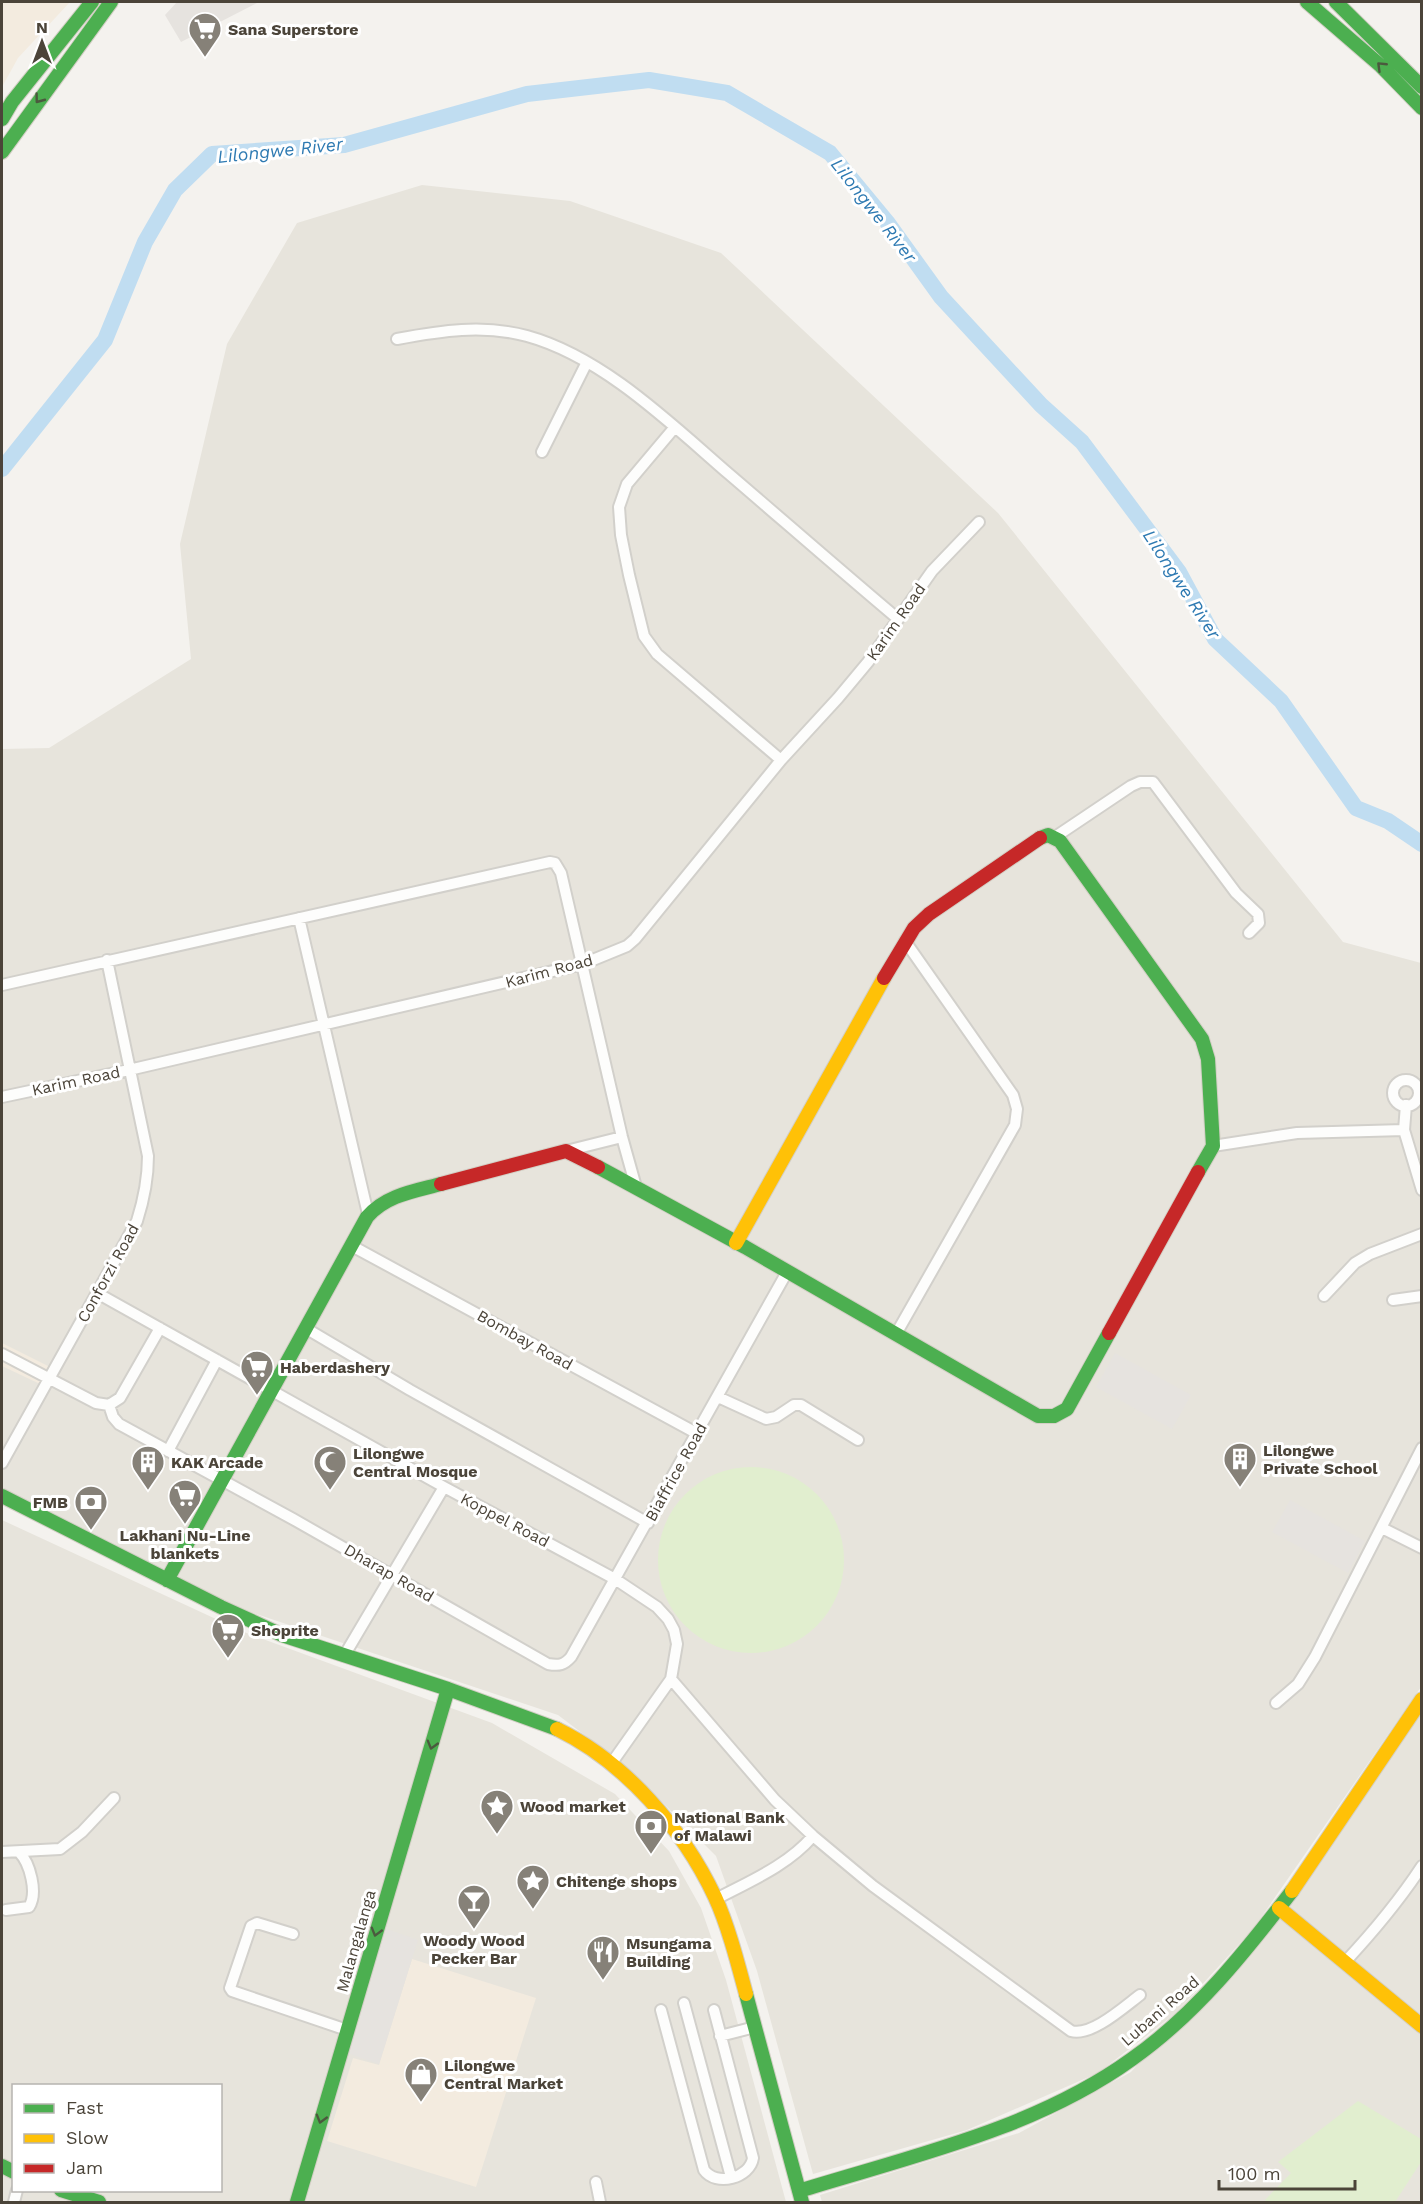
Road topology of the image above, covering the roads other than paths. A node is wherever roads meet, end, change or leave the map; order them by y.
1 (92, 2) edge
2 (111, 2) edge
3 (1306, 2) edge
4 (1336, 2) edge
5 (1422, 87) edge
6 (1422, 108) edge
7 (2, 119) edge
8 (2, 152) edge
9 (397, 339) dead end
10 (587, 363) junction
11 (675, 427) junction
12 (542, 452) dead end
13 (979, 522) dead end
14 (898, 619) junction
15 (782, 760) junction
16 (1055, 837) junction
17 (299, 918) junction
18 (1249, 933) dead end
19 (905, 941) junction
20 (107, 960) junction
21 (583, 964) junction
22 (2, 985) edge
23 (324, 1025) junction
24 (129, 1070) junction
25 (2, 1097) edge
26 (1406, 1105) dead end
27 (1404, 1130) junction
28 (622, 1137) junction
29 (1212, 1146) junction
30 (566, 1151) junction
31 (636, 1187) junction
32 (1422, 1190) edge
33 (368, 1214) junction
34 (1422, 1234) edge
35 (736, 1242) junction
36 (352, 1246) junction
37 (787, 1272) junction
38 (97, 1293) junction
39 (1324, 1296) dead end
40 (1422, 1296) edge
41 (1393, 1300) dead end
42 (160, 1328) junction
43 (306, 1329) junction
44 (896, 1334) junction
45 (2, 1354) edge
46 (218, 1360) junction
47 (50, 1378) junction
48 (272, 1391) junction
49 (718, 1397) junction
50 (109, 1405) junction
51 (698, 1434) junction
52 (858, 1440) dead end
53 (1422, 1448) edge
54 (168, 1451) junction
55 (2, 1463) edge
56 (220, 1481) junction
57 (444, 1487) junction
58 (2, 1496) edge
59 (648, 1523) junction
60 (1382, 1528) junction
61 (1422, 1548) edge
62 (393, 1576) junction
63 (615, 1579) junction
64 (167, 1580) junction
65 (344, 1656) junction
66 (558, 1665) joint
67 (671, 1679) junction
68 (448, 1689) junction
69 (1422, 1699) edge
70 (1276, 1704) dead end
71 (611, 1764) junction
72 (114, 1798) dead end
73 (813, 1836) junction
74 (2, 1852) edge
75 (19, 1852) junction
76 (1421, 1866) edge
77 (716, 1899) junction
78 (1278, 1908) junction
79 (6, 1910) dead end
80 (293, 1934) dead end
81 (1345, 1962) junction
82 (1140, 1995) dead end
83 (684, 2003) dead end
84 (661, 2010) dead end
85 (714, 2010) dead end
86 (1422, 2026) edge
87 (755, 2027) junction
88 (347, 2030) junction
89 (720, 2036) junction
90 (730, 2177) junction
91 (596, 2182) dead end
92 (68, 2195) edge
93 (801, 2197) edge
94 (99, 2202) edge
95 (297, 2202) edge
96 (600, 2202) edge

1 - 7 main road
2 -> 8 main road
6 -> 3 main road
4 - 5 main road
9 - 10 street
10 - 11 street
10 - 12 street
11 - 14 street
11 - 15 street
13 - 14 street, Karim Road
14 - 15 street, Karim Road
15 - 21 street, Karim Road
16 - 18 street
16 - 19 main road
16 - 29 main road
17 - 20 street
17 - 21 street
17 - 23 street
19 - 35 main road
19 - 44 street
20 - 22 street
20 - 24 street, Conforzi Road
21 - 23 street, Karim Road
21 - 28 street
23 - 24 street, Karim Road
23 - 33 street
24 - 25 street, Karim Road
24 - 38 street, Conforzi Road
26 - 27 street
27 - 29 street
27 - 32 street
28 - 30 street
28 - 31 street
29 - 44 main road
30 - 31 main road
30 - 33 main road
31 - 35 main road
33 - 36 main road
34 - 39 street
35 - 37 main road
36 - 43 main road
36 - 51 street, Bombay Road
37 - 44 main road
37 - 49 street, Biaffrice Road
38 - 42 street, Koppel Road
38 - 47 street, Conforzi Road
40 - 41 street
42 - 46 street, Koppel Road
42 - 50 street
43 - 48 main road
43 - 59 street
45 - 47 street
46 - 48 street, Koppel Road
46 - 54 street
47 - 50 street
47 - 55 street, Conforzi Road
48 - 56 main road
48 - 57 street, Koppel Road
49 - 51 street, Biaffrice Road
49 - 52 street
50 - 54 street, Dharap Road
51 - 59 street, Biaffrice Road
53 - 60 street
54 - 56 street, Dharap Road
56 - 62 street, Dharap Road
56 - 64 main road
57 - 62 street
57 - 63 street, Koppel Road
58 - 64 main road
59 - 63 street, Biaffrice Road
60 - 61 street
60 - 70 street
62 - 65 street
62 - 66 street, Dharap Road
63 - 66 street, Biaffrice Road
63 - 67 street, Koppel Road
64 - 65 main road
65 - 68 main road
67 - 71 street, Koppel Road
67 - 73 street
68 - 71 main road
68 -> 88 main road, Malangalanga
69 - 78 main road, Lubani Road
71 - 77 main road
72 - 75 street
73 - 77 street
73 - 82 street
74 - 75 street
75 - 79 street
76 - 81 street
77 - 87 main road
78 - 81 main road
78 - 93 main road, Lubani Road
80 - 88 street
81 - 86 main road
83 - 90 street
84 - 90 street
85 - 89 street
87 - 89 street
87 - 93 main road
88 -> 95 main road, Malangalanga
89 - 90 street
91 - 96 street
92 - 94 main road

